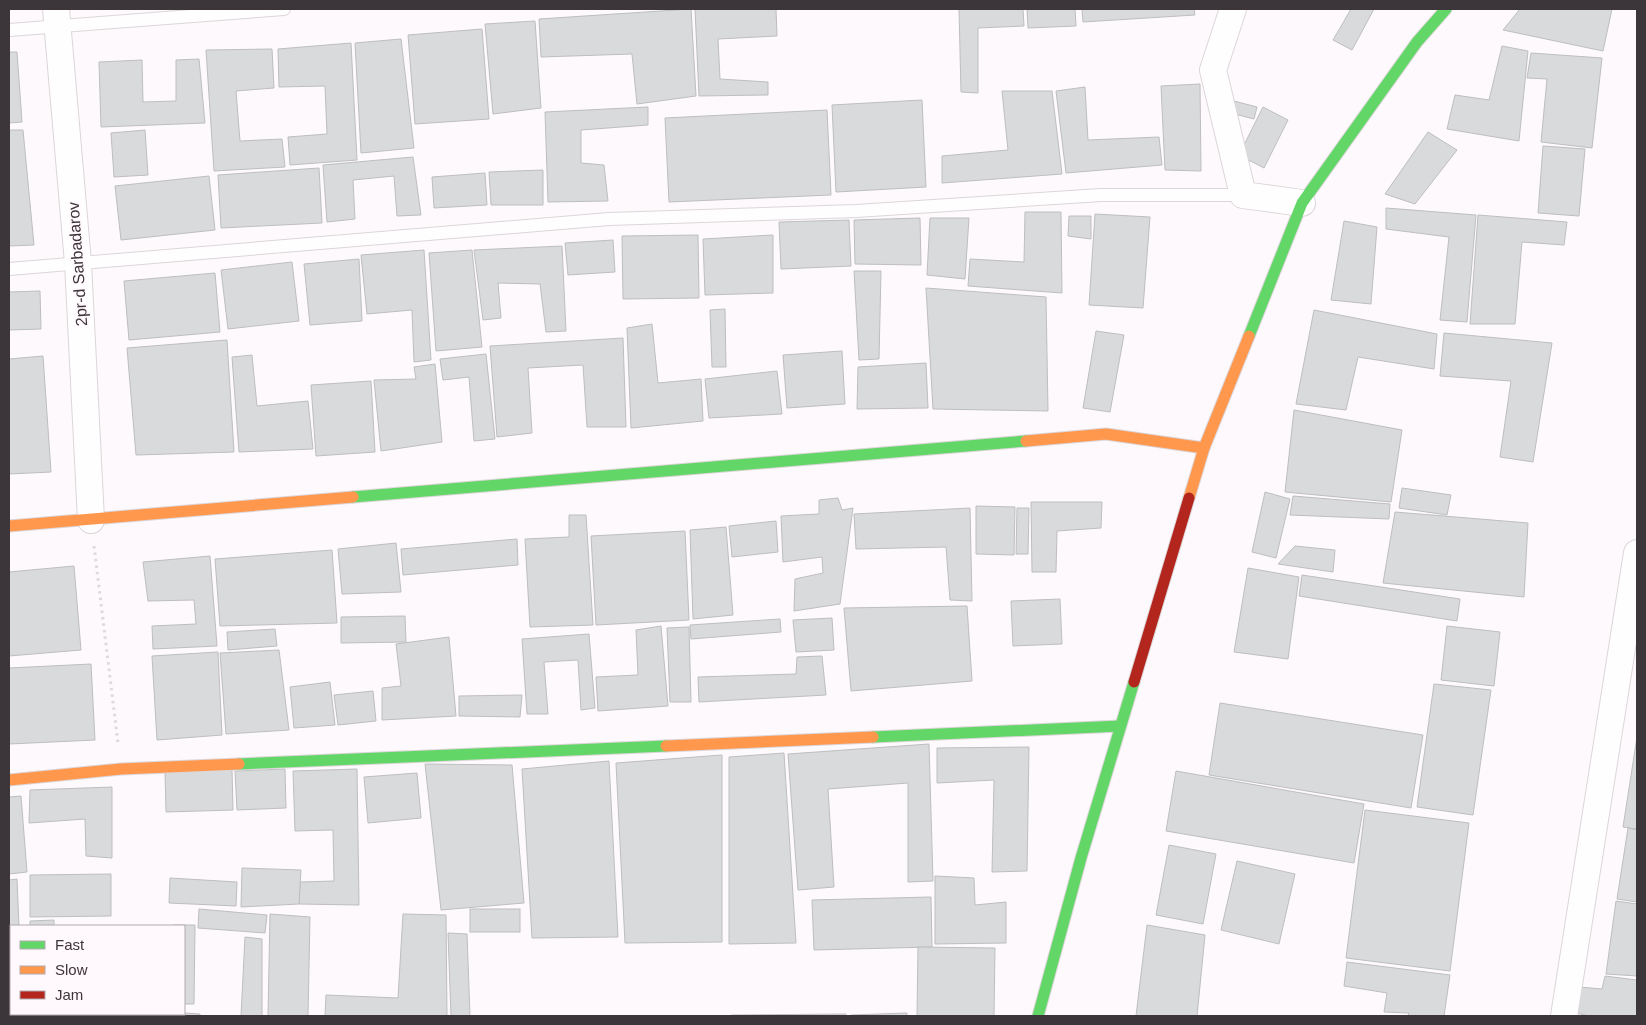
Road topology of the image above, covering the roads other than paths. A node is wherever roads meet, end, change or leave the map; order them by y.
1 (284, 9) edge
2 (1233, 9) edge
3 (1446, 9) edge
4 (56, 18) edge
5 (9, 30) edge
6 (1243, 195) junction
7 (1302, 203) junction
8 (78, 263) junction
9 (9, 269) edge
10 (1204, 448) junction
11 (90, 520) junction
12 (9, 526) edge
13 (1637, 559) edge
14 (1120, 726) junction
15 (9, 780) edge
16 (1038, 1016) edge
17 (1564, 1016) edge

1 - 4 lane
2 - 6 street
3 - 7 street
4 - 5 lane
4 - 8 street, 2pr-d Sarbadarov
6 - 7 street
6 - 8 lane
7 - 10 street
8 - 9 lane
8 - 11 street, 2pr-d Sarbadarov
10 - 11 street
10 - 14 street
11 - 12 street
13 - 17 street
14 - 15 street
14 - 16 street

